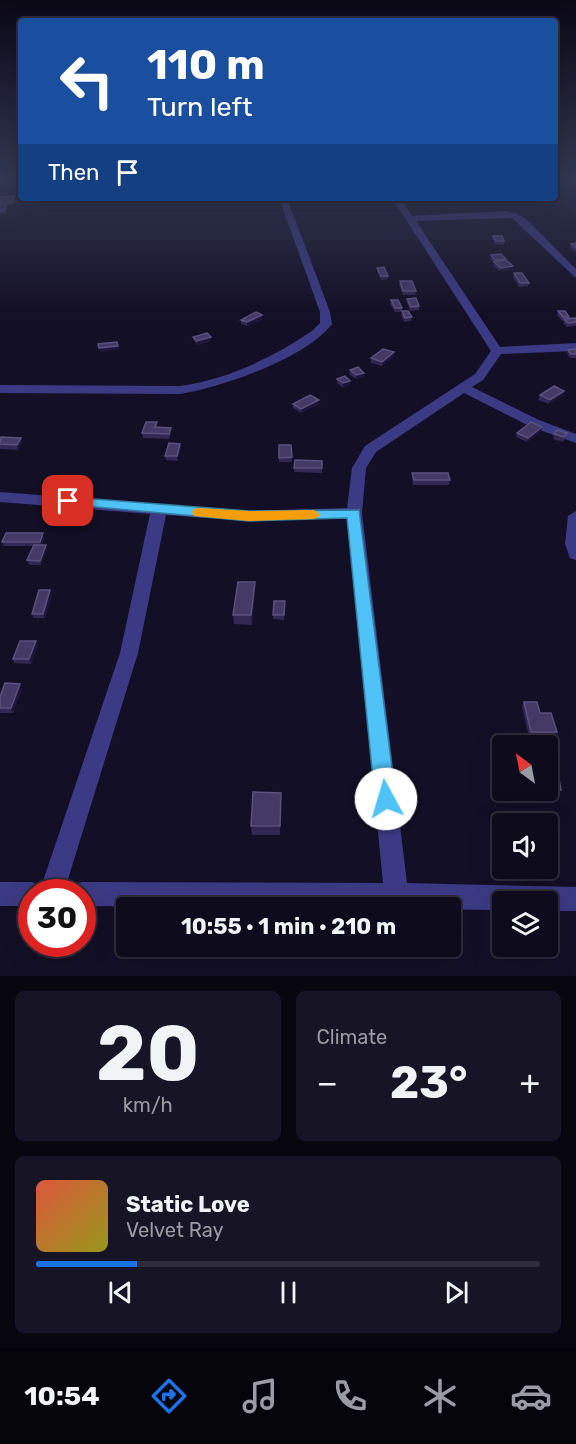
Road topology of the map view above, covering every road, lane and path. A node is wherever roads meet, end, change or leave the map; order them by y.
1 (292, 224) edge
2 (411, 224) edge
3 (526, 224) edge
4 (576, 275) edge
5 (576, 347) edge
6 (497, 351) junction
7 (464, 388) junction
8 (0, 389) edge
9 (576, 439) edge
10 (0, 497) edge
11 (159, 510) junction
12 (354, 513) junction
13 (576, 516) edge
14 (576, 554) edge
15 (56, 879) edge
16 (0, 894) edge
17 (18, 894) edge
18 (96, 894) edge
19 (396, 895) junction
20 (576, 899) edge

1 - 8 street
2 - 6 street
3 - 4 street
5 - 6 street
6 - 7 street
7 - 9 street
7 - 12 street
10 - 11 street
11 - 12 street
11 - 15 street
12 - 19 street
13 - 14 street
16 - 17 street
18 - 19 street
19 - 20 street

